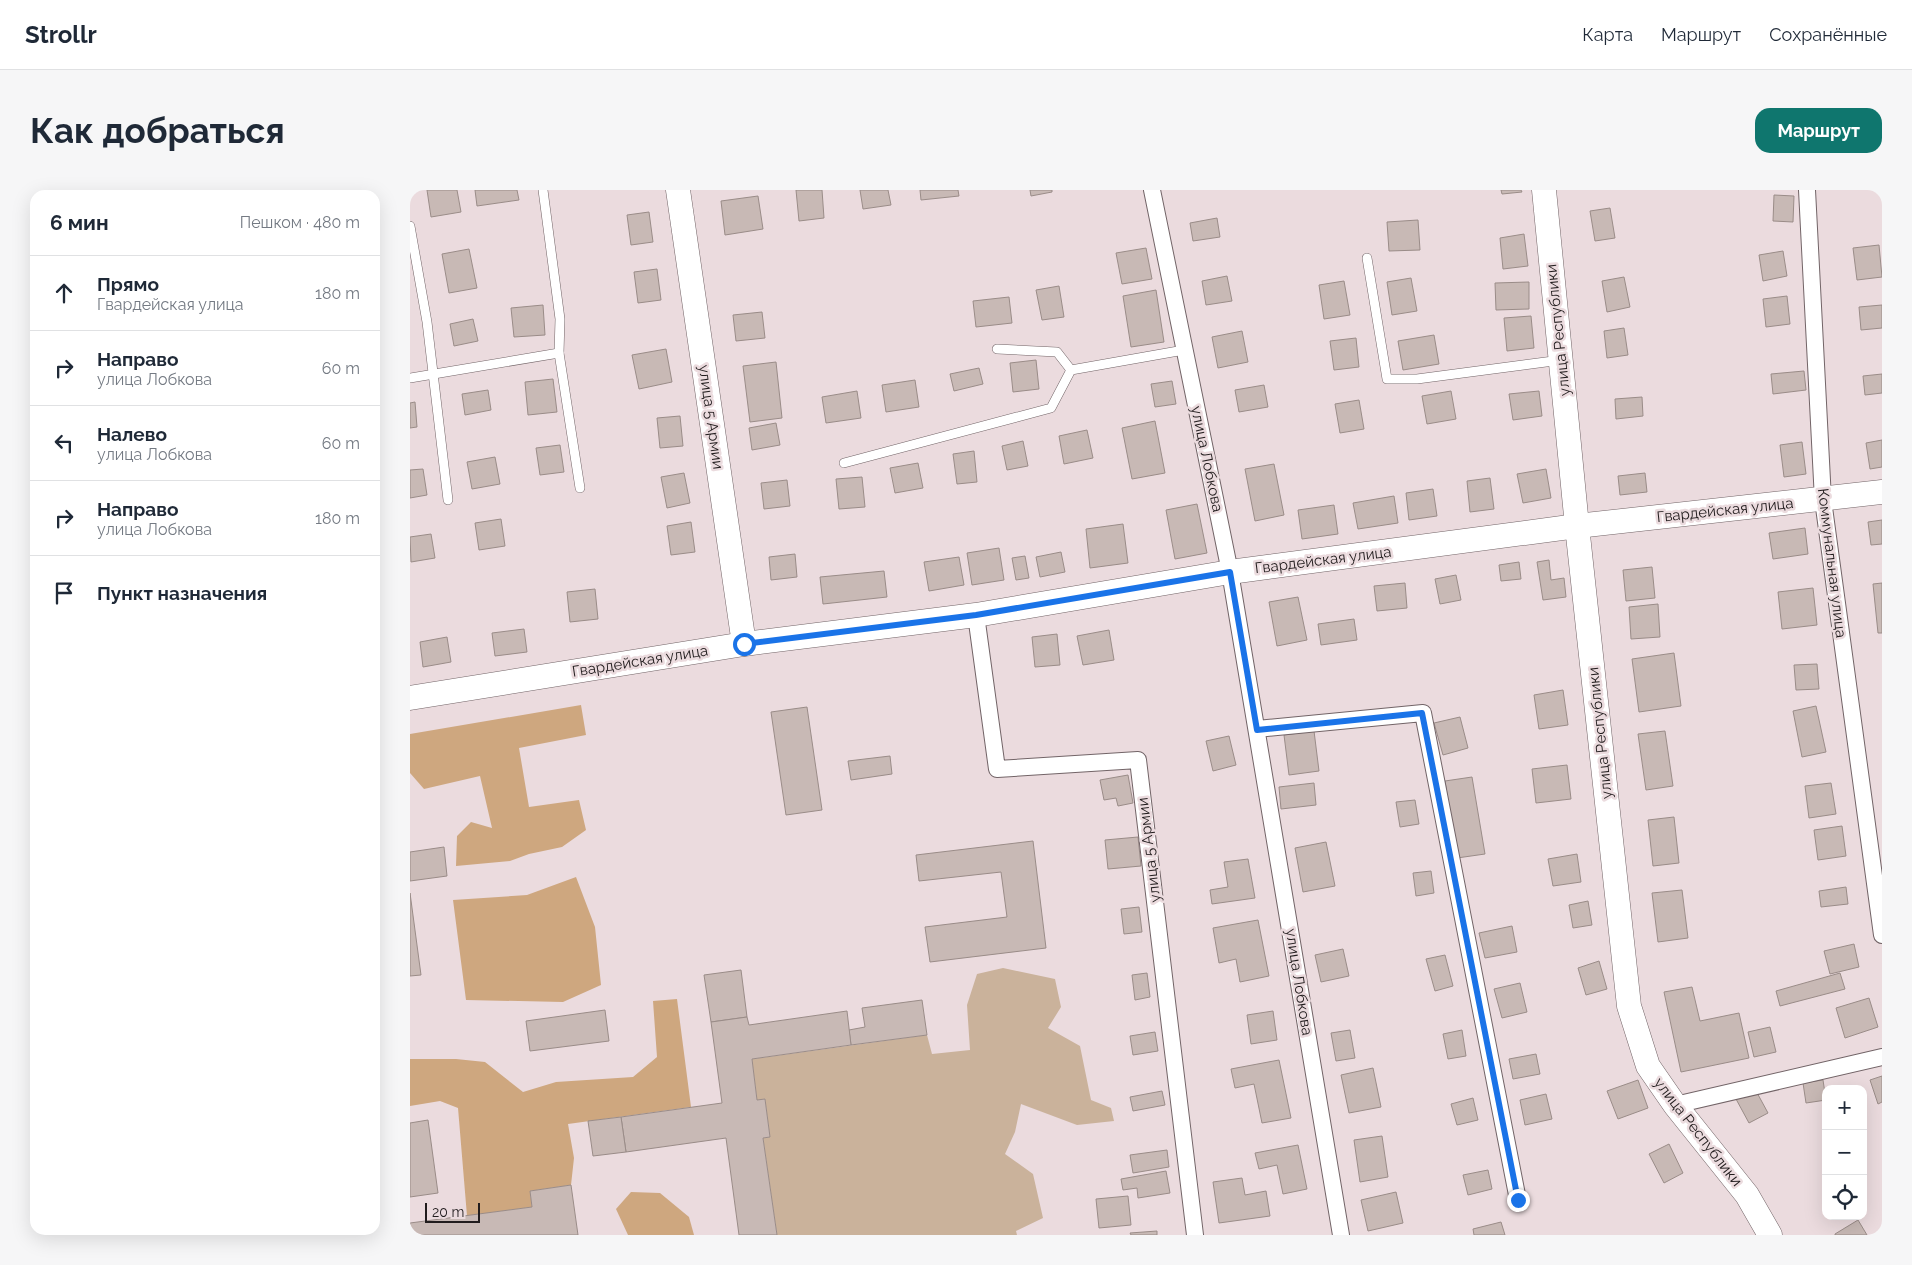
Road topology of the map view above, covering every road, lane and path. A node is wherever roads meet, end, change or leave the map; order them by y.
1 (543, 190) edge
2 (678, 190) edge
3 (1152, 190) edge
4 (1544, 190) edge
5 (1806, 190) edge
6 (410, 226) edge
7 (1366, 258) dead end
8 (997, 349) dead end
9 (1184, 350) junction
10 (559, 353) junction
11 (1561, 360) junction
12 (1071, 370) junction
13 (431, 374) junction
14 (410, 378) edge
15 (844, 463) dead end
16 (580, 488) dead end
17 (1882, 492) edge
18 (448, 500) dead end
19 (1822, 500) junction
20 (1577, 526) junction
21 (1230, 572) junction
22 (976, 615) junction
23 (744, 644) junction
24 (410, 698) edge
25 (1257, 730) junction
26 (1882, 934) edge
27 (1882, 1057) edge
28 (1675, 1104) junction
29 (1518, 1200) dead end
30 (1195, 1235) edge
31 (1341, 1235) edge
32 (1770, 1235) edge

1 - 10 lane
2 - 23 main road, улица 5 Армии
3 - 9 street, улица Лобкова
4 - 11 main road, улица Республики
5 - 19 street, Коммунальная улица
6 - 13 lane
7 - 11 lane
8 - 12 lane
9 - 12 lane
9 - 21 street, улица Лобкова
10 - 13 lane
10 - 16 lane
11 - 20 main road, улица Республики
12 - 15 lane
13 - 14 lane
13 - 18 lane
17 - 19 main road, Гвардейская улица
19 - 20 main road, Гвардейская улица
19 - 26 street, Коммунальная улица
20 - 21 main road, Гвардейская улица
20 - 28 main road, улица Республики
21 - 22 main road, Гвардейская улица
21 - 25 street, улица Лобкова
22 - 23 main road, Гвардейская улица
22 - 30 street, улица 5 Армии
23 - 24 main road, Гвардейская улица
25 - 29 street
25 - 31 street, улица Лобкова
27 - 28 street
28 - 32 main road, улица Республики

